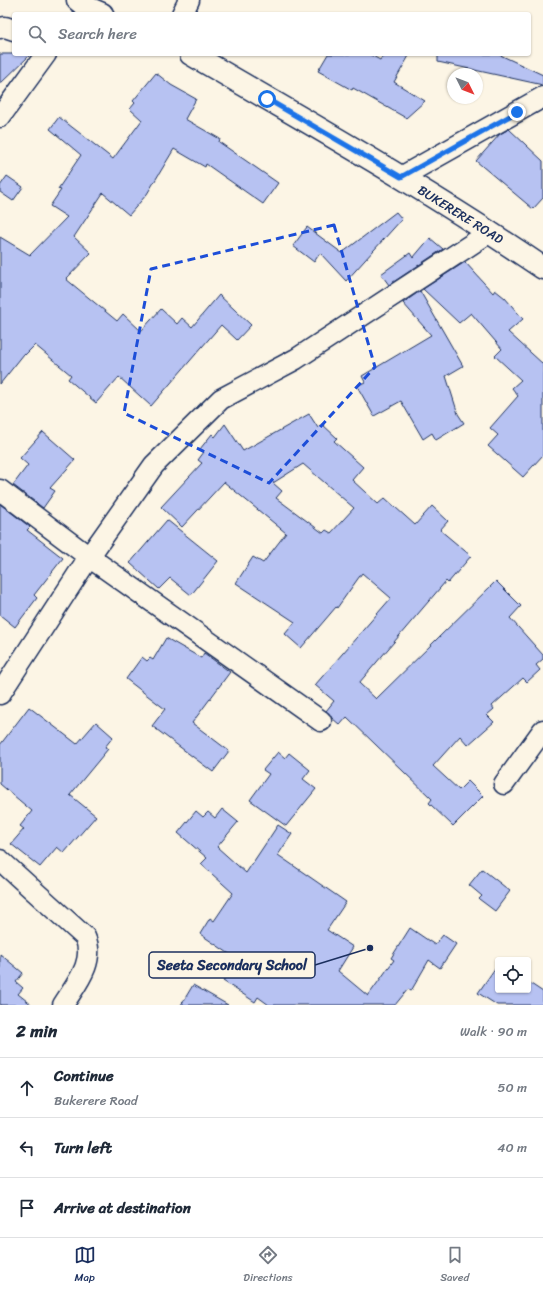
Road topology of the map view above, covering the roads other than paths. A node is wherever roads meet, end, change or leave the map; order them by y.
1 (189, 0) edge
2 (183, 12) edge
3 (0, 28) edge
4 (12, 29) edge
5 (45, 56) edge
6 (194, 56) edge
7 (543, 97) edge
8 (0, 117) edge
9 (401, 177) junction
10 (490, 232) junction
11 (543, 268) edge
12 (0, 490) edge
13 (89, 557) junction
14 (0, 694) edge
15 (321, 721) dead end
16 (543, 730) edge
17 (504, 784) dead end
18 (0, 860) edge
19 (63, 1005) edge

1 - 2 street
3 - 4 street
5 - 8 street
6 - 9 main road, BUKERERE ROAD
7 - 9 street
9 - 10 main road, BUKERERE ROAD
10 - 11 main road, BUKERERE ROAD
10 - 13 street
12 - 13 street
13 - 14 street
13 - 15 street
16 - 17 street
18 - 19 street

